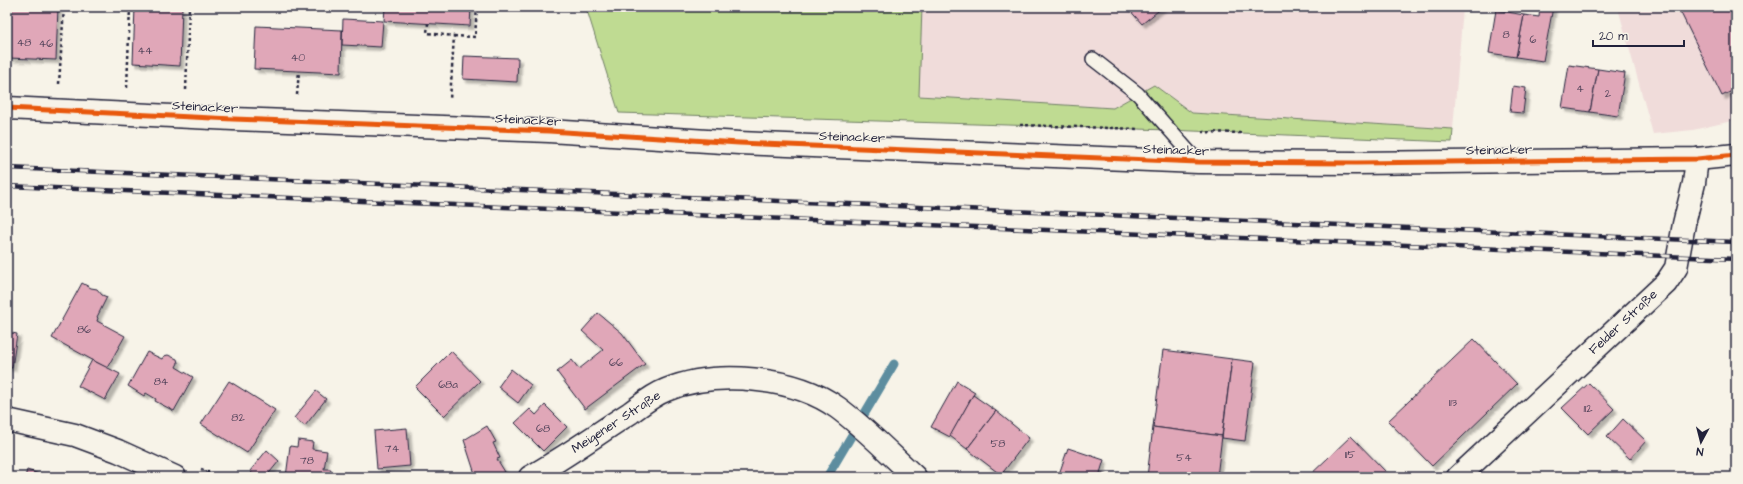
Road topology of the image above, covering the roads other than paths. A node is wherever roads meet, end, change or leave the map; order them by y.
1 (1093, 59) dead end
2 (7, 108) edge
3 (1736, 155) edge
4 (1697, 159) junction
5 (1198, 162) junction
6 (7, 420) edge
7 (175, 477) edge
8 (530, 477) edge
9 (914, 477) edge
10 (1458, 477) edge

1 - 5 lane
2 - 5 street, Steinacker
3 - 4 street
4 - 5 street, Steinacker
4 - 10 street, Felder Straße
6 - 7 street
8 - 9 street, Meigener Straße

